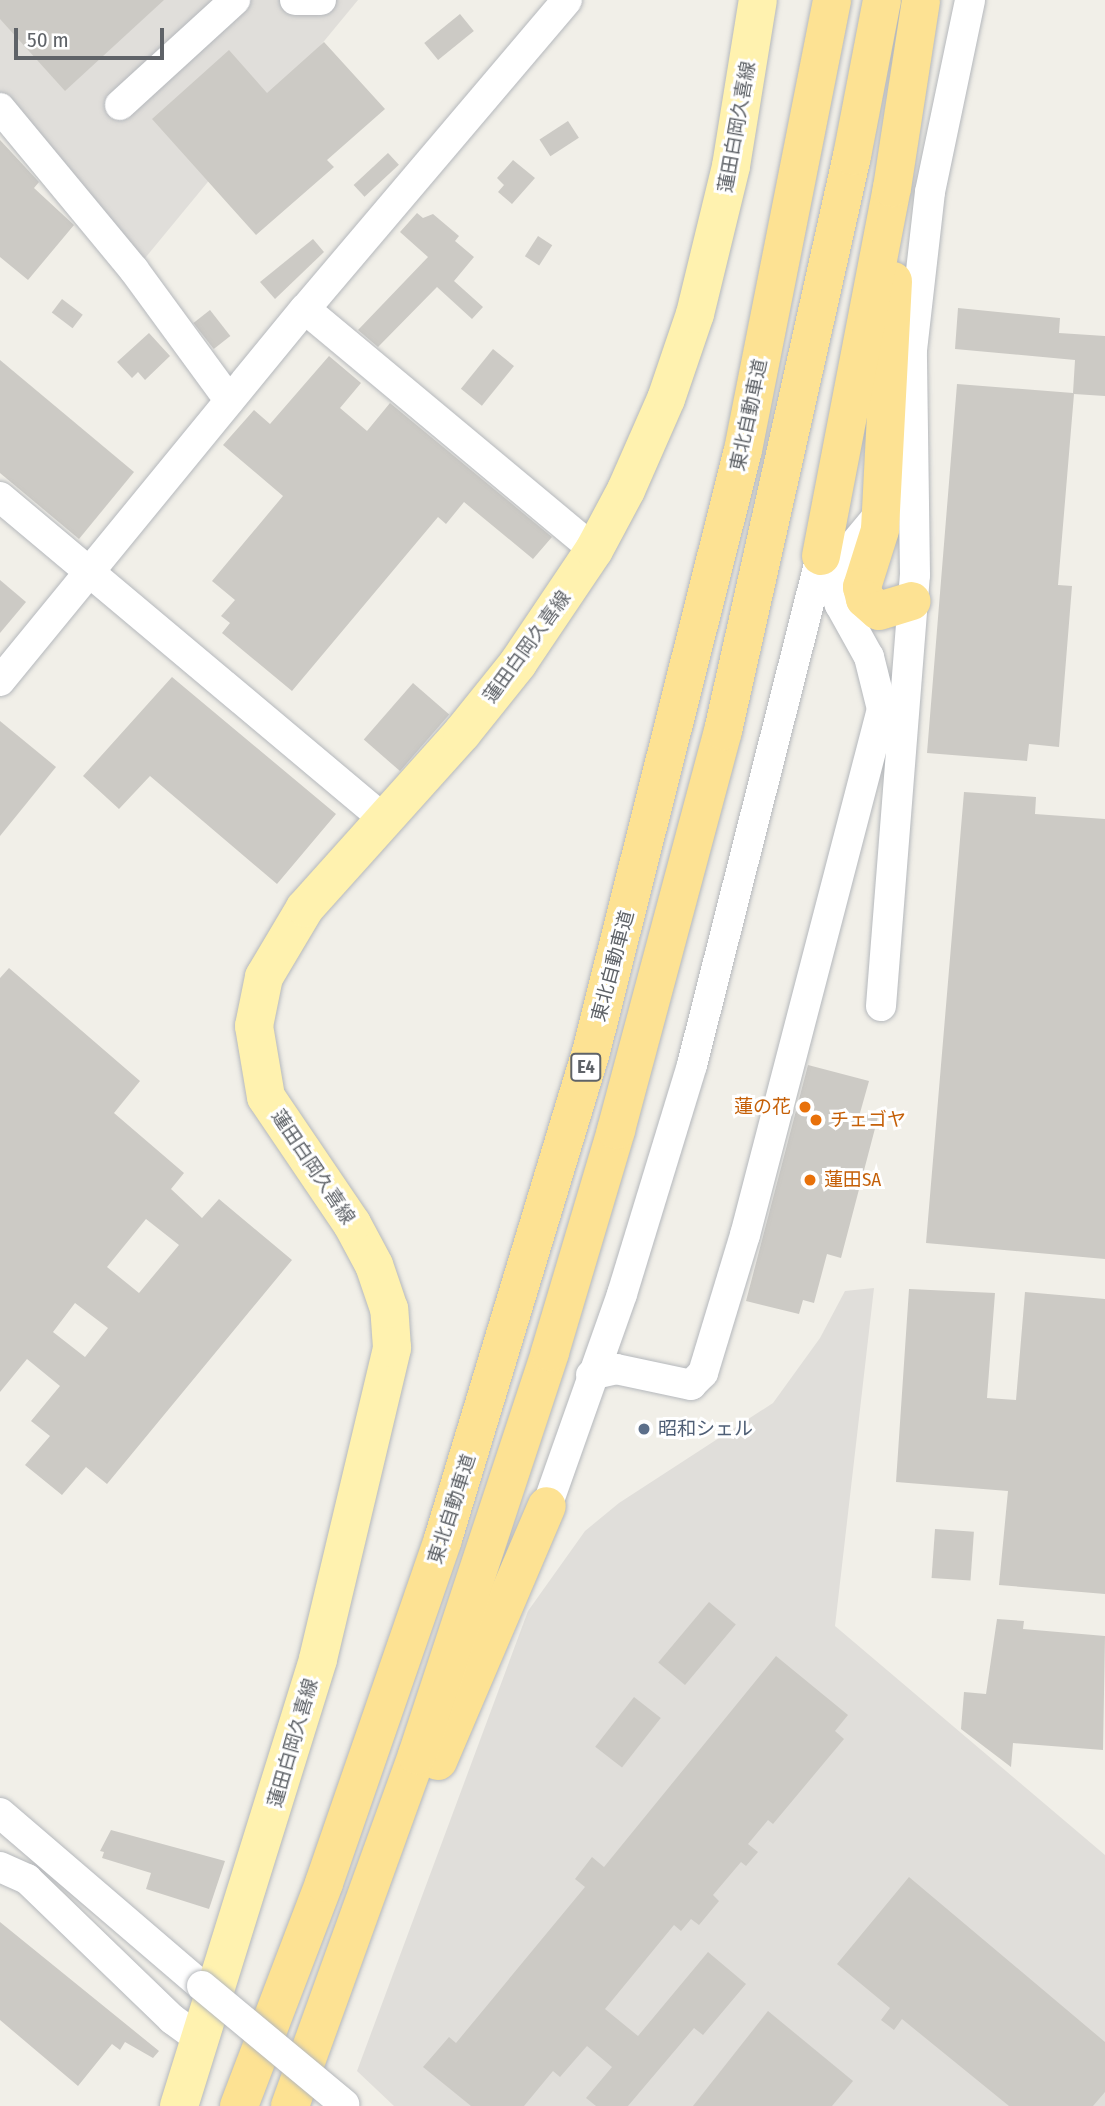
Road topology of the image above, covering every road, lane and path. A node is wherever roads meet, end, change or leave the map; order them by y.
1 (235, 0) edge
2 (295, 0) edge
3 (321, 0) edge
4 (567, 0) edge
5 (758, 0) edge
6 (832, 0) edge
7 (882, 0) edge
8 (921, 0) edge
9 (970, 0) edge
10 (120, 105) dead end
11 (0, 108) edge
12 (892, 188) junction
13 (304, 309) junction
14 (229, 400) junction
15 (0, 496) edge
16 (881, 512) junction
17 (594, 550) junction
18 (821, 556) junction
19 (89, 573) junction
20 (911, 601) junction
21 (840, 605) junction
22 (0, 681) edge
23 (385, 820) junction
24 (881, 1006) dead end
25 (591, 1375) junction
26 (547, 1506) joint
27 (0, 1813) edge
28 (0, 1867) edge
29 (349, 1944) junction
30 (202, 2041) junction
31 (345, 2105) edge
32 (179, 2106) edge
33 (239, 2106) edge
34 (290, 2106) edge

1 - 10 street
2 - 3 street
4 - 13 street
5 - 17 main road, 蓮田白岡久喜線
6 - 33 highway, 東北自動車道 / E4
7 - 29 highway, E4
8 - 12 highway
9 - 20 street
11 - 14 street
12 - 16 highway
12 - 18 highway
13 - 14 street
13 - 17 street
14 - 19 street
15 - 19 street
16 - 20 highway
16 - 21 street
17 - 23 main road, 蓮田白岡久喜線
18 - 21 street
18 - 25 street
19 - 22 street
19 - 23 street
20 - 24 street
21 - 25 street
23 - 30 main road, 蓮田白岡久喜線
25 - 26 street
26 - 29 highway
27 - 31 street, bridge
28 - 30 street
29 - 34 highway, E4
30 - 32 main road, 蓮田白岡久喜線

